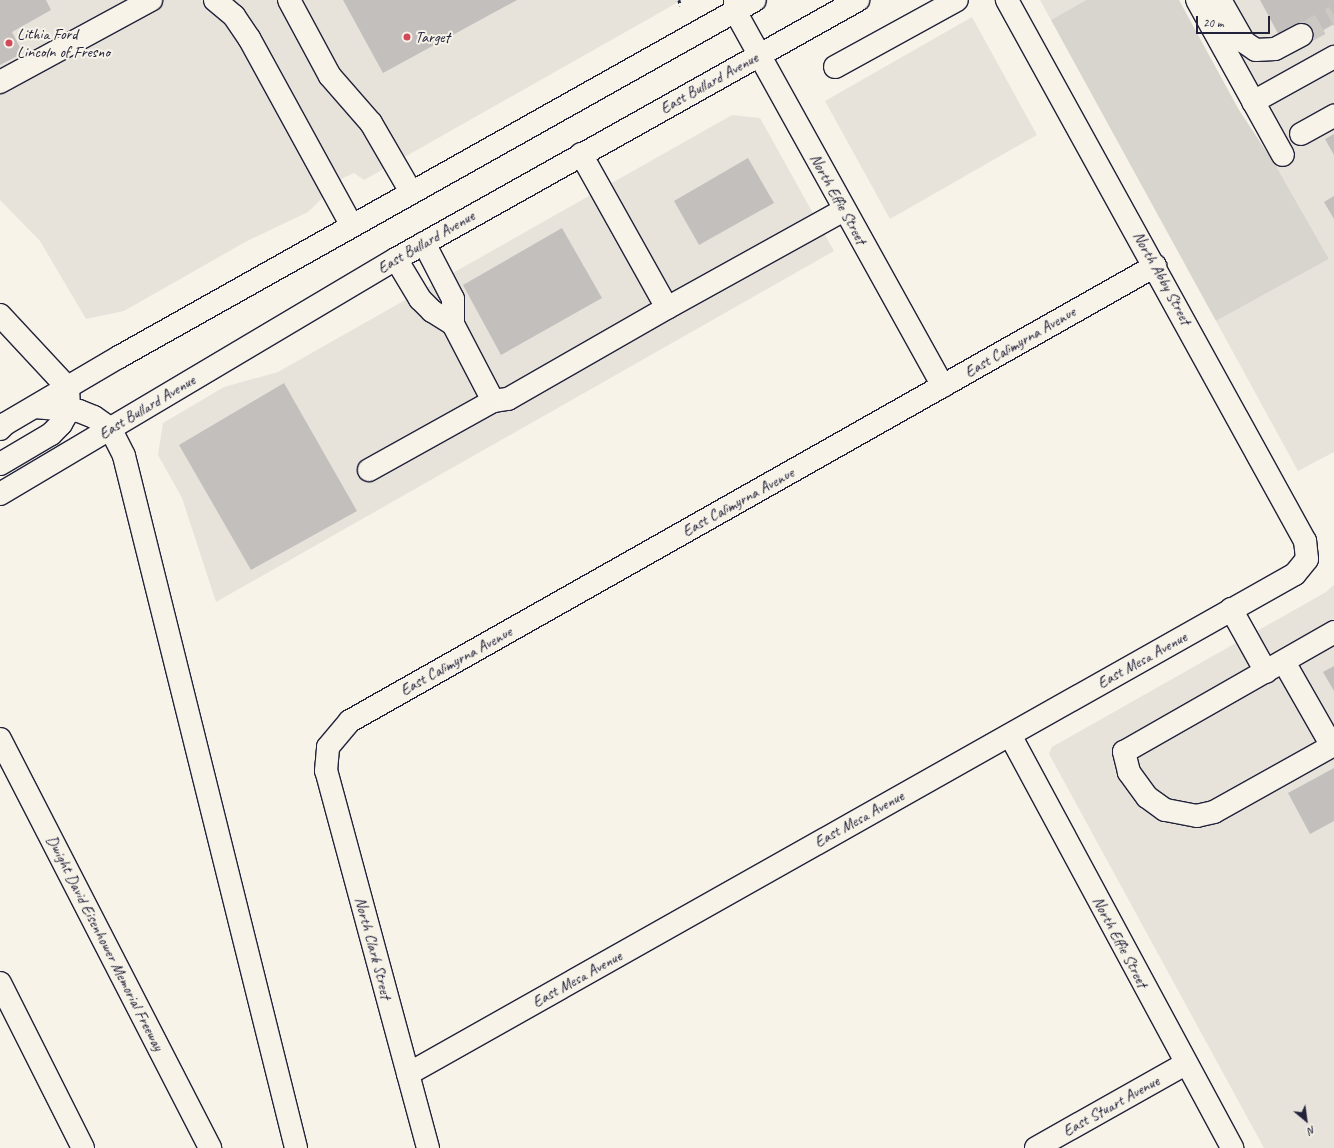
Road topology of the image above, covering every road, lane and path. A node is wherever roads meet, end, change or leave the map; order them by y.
1 (151, 0) edge
2 (215, 0) edge
3 (289, 0) edge
4 (679, 0) edge
5 (716, 0) edge
6 (755, 0) edge
7 (858, 0) edge
8 (957, 0) edge
9 (1007, 0) edge
10 (1197, 0) edge
11 (1220, 0) edge
12 (681, 6) dead end
13 (735, 6) edge
14 (1301, 35) tunnel mouth
15 (759, 55) junction
16 (1334, 57) edge
17 (835, 67) dead end
18 (0, 82) edge
19 (1253, 102) junction
20 (1334, 116) edge
21 (1301, 134) dead end
22 (581, 154) junction
23 (1283, 155) dead end
24 (411, 192) junction
25 (844, 210) junction
26 (352, 226) junction
27 (424, 243) junction
28 (396, 259) junction
29 (1155, 266) junction
30 (667, 308) junction
31 (0, 315) edge
32 (453, 324) junction
33 (943, 386) junction
34 (68, 399) junction
35 (493, 401) junction
36 (2, 426) edge
37 (110, 428) junction
38 (0, 464) edge
39 (369, 470) dead end
40 (0, 494) edge
41 (1307, 559) joint
42 (1231, 609) junction
43 (1334, 632) edge
44 (1275, 667) junction
45 (1010, 735) junction
46 (0, 739) edge
47 (328, 747) joint
48 (0, 983) edge
49 (1185, 1064) junction
50 (408, 1074) junction
51 (83, 1148) edge
52 (210, 1148) edge
53 (296, 1148) edge
54 (428, 1148) edge
55 (1036, 1148) edge
56 (1232, 1148) edge

1 - 18 main road
2 - 26 main road
3 - 24 main road
4 - 12 path
5 - 13 main road
6 - 13 main road
7 - 15 main road, East Bullard Avenue
8 - 17 main road
9 - 29 main road, North Abby Street
10 - 19 main road
11 - 14 main road
13 - 15 main road, North Effie Street
13 - 24 main road
15 - 22 main road, East Bullard Avenue
15 - 25 main road, North Effie Street
16 - 19 main road
19 - 23 main road
20 - 21 main road
22 - 27 main road, East Bullard Avenue
22 - 30 main road
24 - 26 main road
25 - 30 main road
25 - 33 main road, North Effie Street
26 - 34 main road
27 - 28 main road, East Bullard Avenue
27 - 32 main road
28 - 32 main road
28 - 37 main road, East Bullard Avenue
29 - 33 main road, East Calimyrna Avenue
29 - 41 main road, North Abby Street
30 - 35 main road
31 - 34 main road
32 - 35 main road
33 - 47 main road, East Calimyrna Avenue
34 - 36 main road
34 - 37 main road
34 - 38 main road
35 - 39 main road
37 - 40 main road, East Bullard Avenue
37 - 53 main road
41 - 42 main road, East Mesa Avenue
42 - 44 main road
42 - 45 main road, East Mesa Avenue
43 - 44 main road
44 - 44 main road
45 - 49 main road, North Effie Street
45 - 50 main road, East Mesa Avenue
46 - 52 main road, Dwight David Eisenhower Memorial Freeway
47 - 50 main road, North Clark Street
48 - 51 main road
49 - 55 main road, East Stuart Avenue
49 - 56 main road, North Effie Street
50 - 54 main road, North Clark Street

